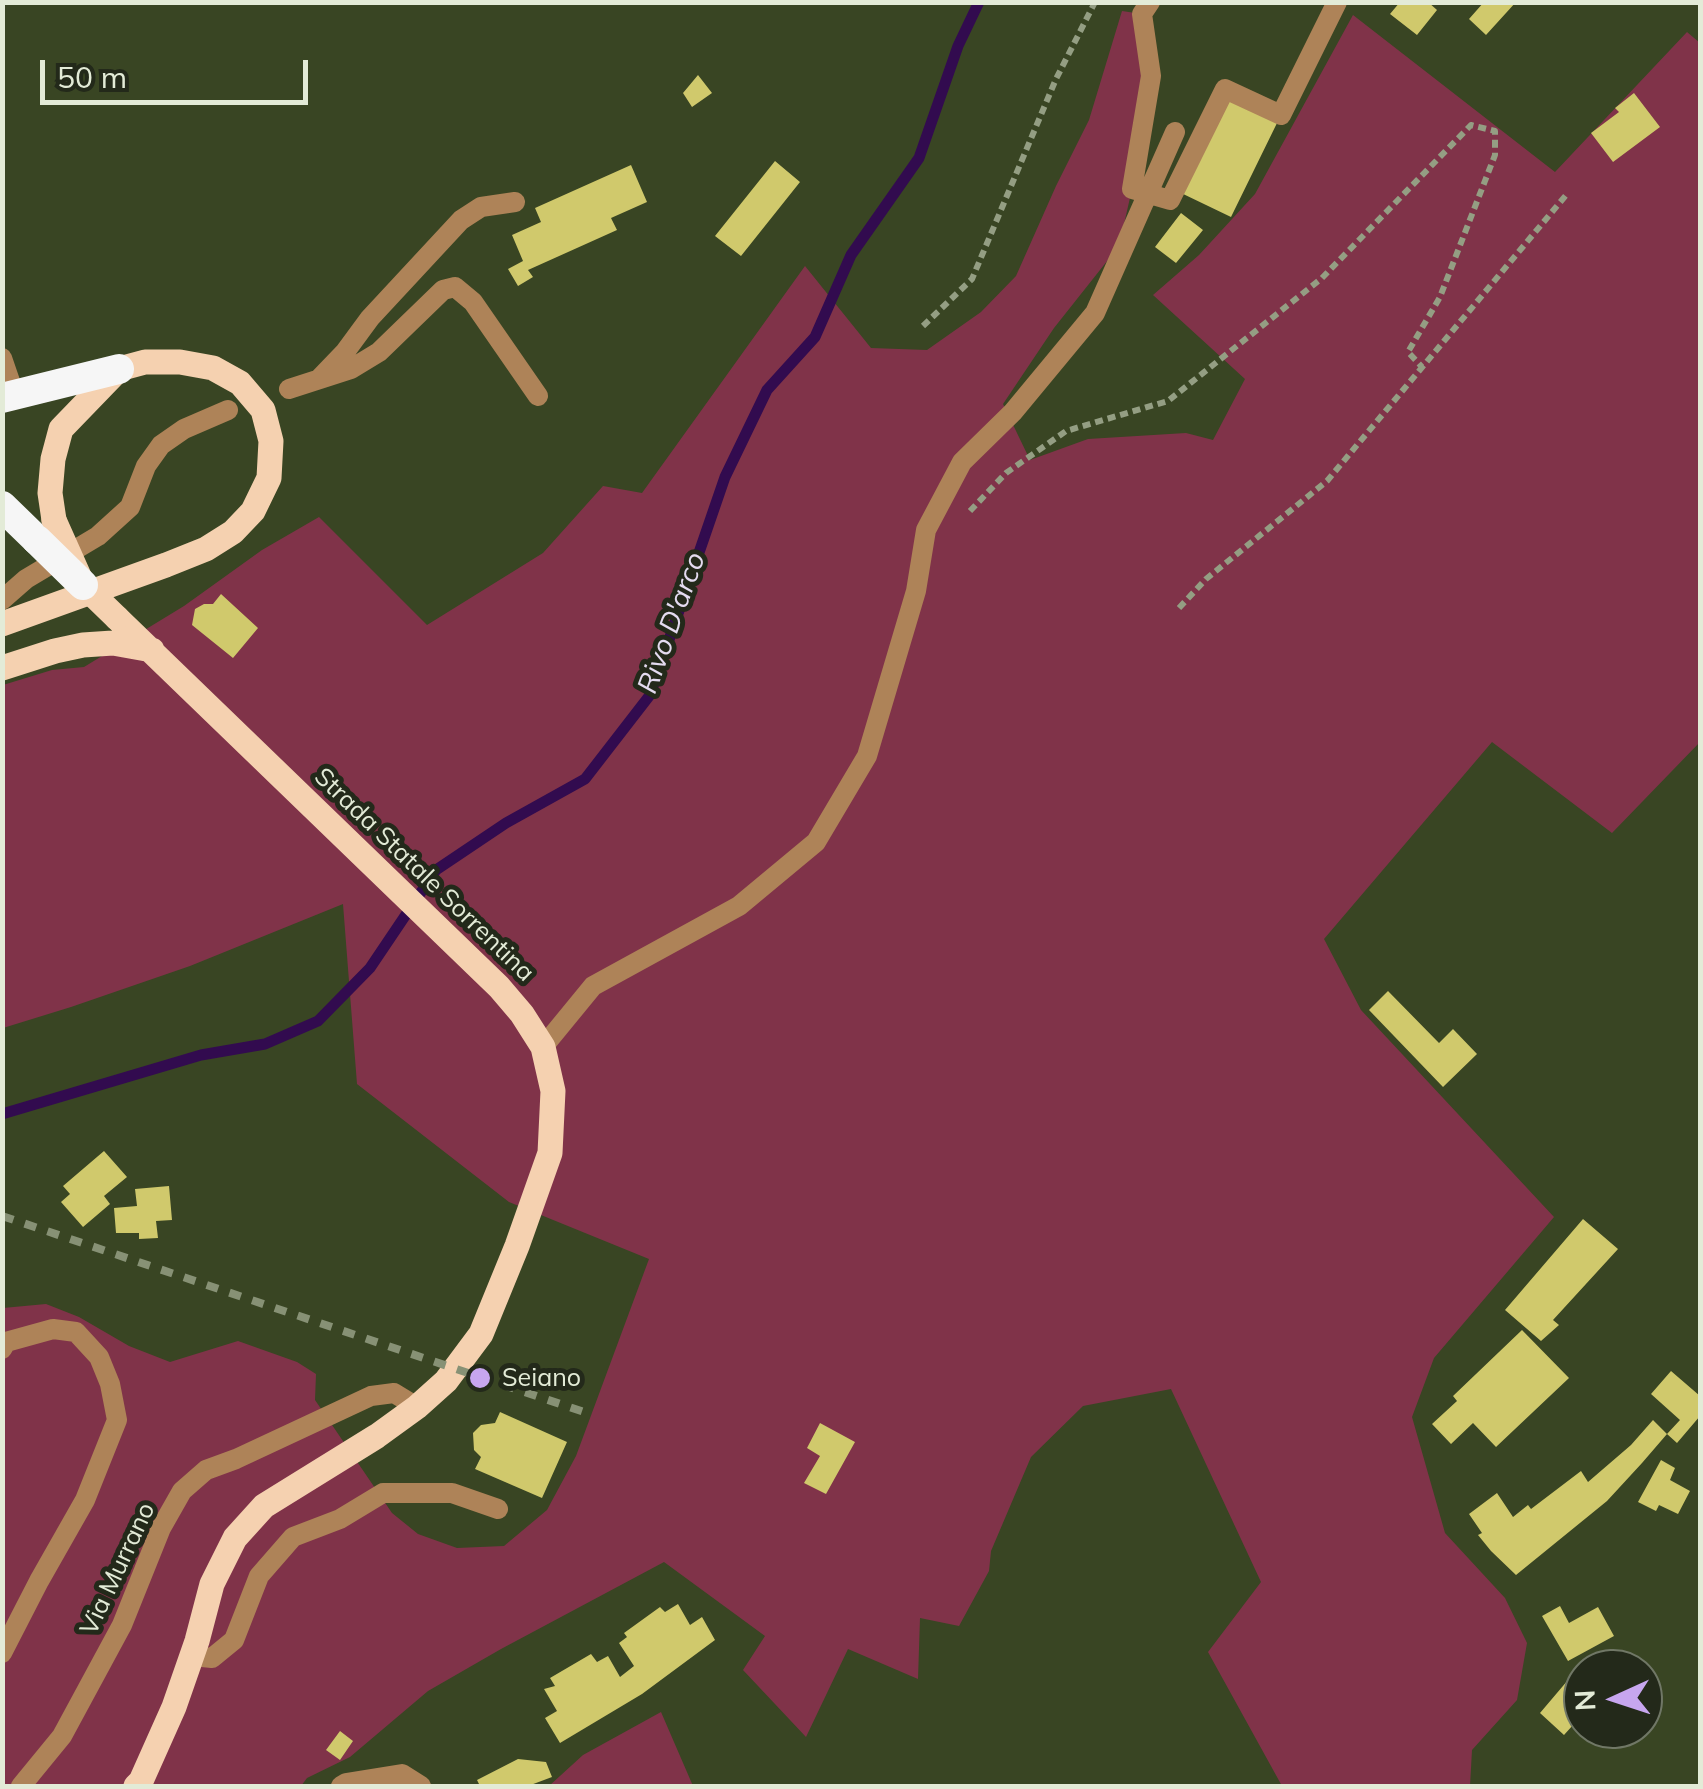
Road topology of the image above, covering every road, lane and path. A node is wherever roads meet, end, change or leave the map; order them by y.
1 (1095, 2) edge
2 (1150, 2) edge
3 (1337, 2) edge
4 (1175, 132) dead end
5 (1148, 194) junction
6 (1568, 194) dead end
7 (515, 202) dead end
8 (923, 326) dead end
9 (2, 358) edge
10 (1422, 367) junction
11 (119, 369) junction
12 (318, 379) junction
13 (288, 389) dead end
14 (538, 396) dead end
15 (9, 397) edge
16 (228, 410) dead end
17 (2, 506) edge
18 (965, 516) dead end
19 (46, 530) junction
20 (83, 585) joint
21 (2, 600) edge
22 (1180, 608) dead end
23 (2, 624) edge
24 (152, 650) junction
25 (2, 668) edge
26 (543, 1047) junction
27 (2, 1349) edge
28 (417, 1407) junction
29 (498, 1509) dead end
30 (2, 1653) edge
31 (192, 1656) junction
32 (21, 1786) edge
33 (136, 1786) edge
34 (341, 1786) edge
35 (421, 1786) edge

1 - 8 path
2 - 5 street
3 - 5 street
4 - 5 street
5 - 26 street
6 - 10 path
7 - 12 street
9 - 15 street
10 - 18 path
10 - 22 path
11 - 15 highway
11 - 19 main road
11 - 23 main road
12 - 13 street
12 - 14 street
16 - 21 street
17 - 19 highway, Strada Statale Sorrentina
19 - 20 highway, Strada Statale Sorrentina, bridge
20 - 24 main road, Strada Statale Sorrentina, bridge
24 - 25 main road
24 - 26 main road, Strada Statale Sorrentina
26 - 28 main road, Strada Statale Sorrentina
27 - 30 street
28 - 31 main road, Strada Statale Sorrentina
28 - 32 street, Via Murrano
29 - 31 street
31 - 33 main road, Strada Statale Sorrentina
34 - 35 street

